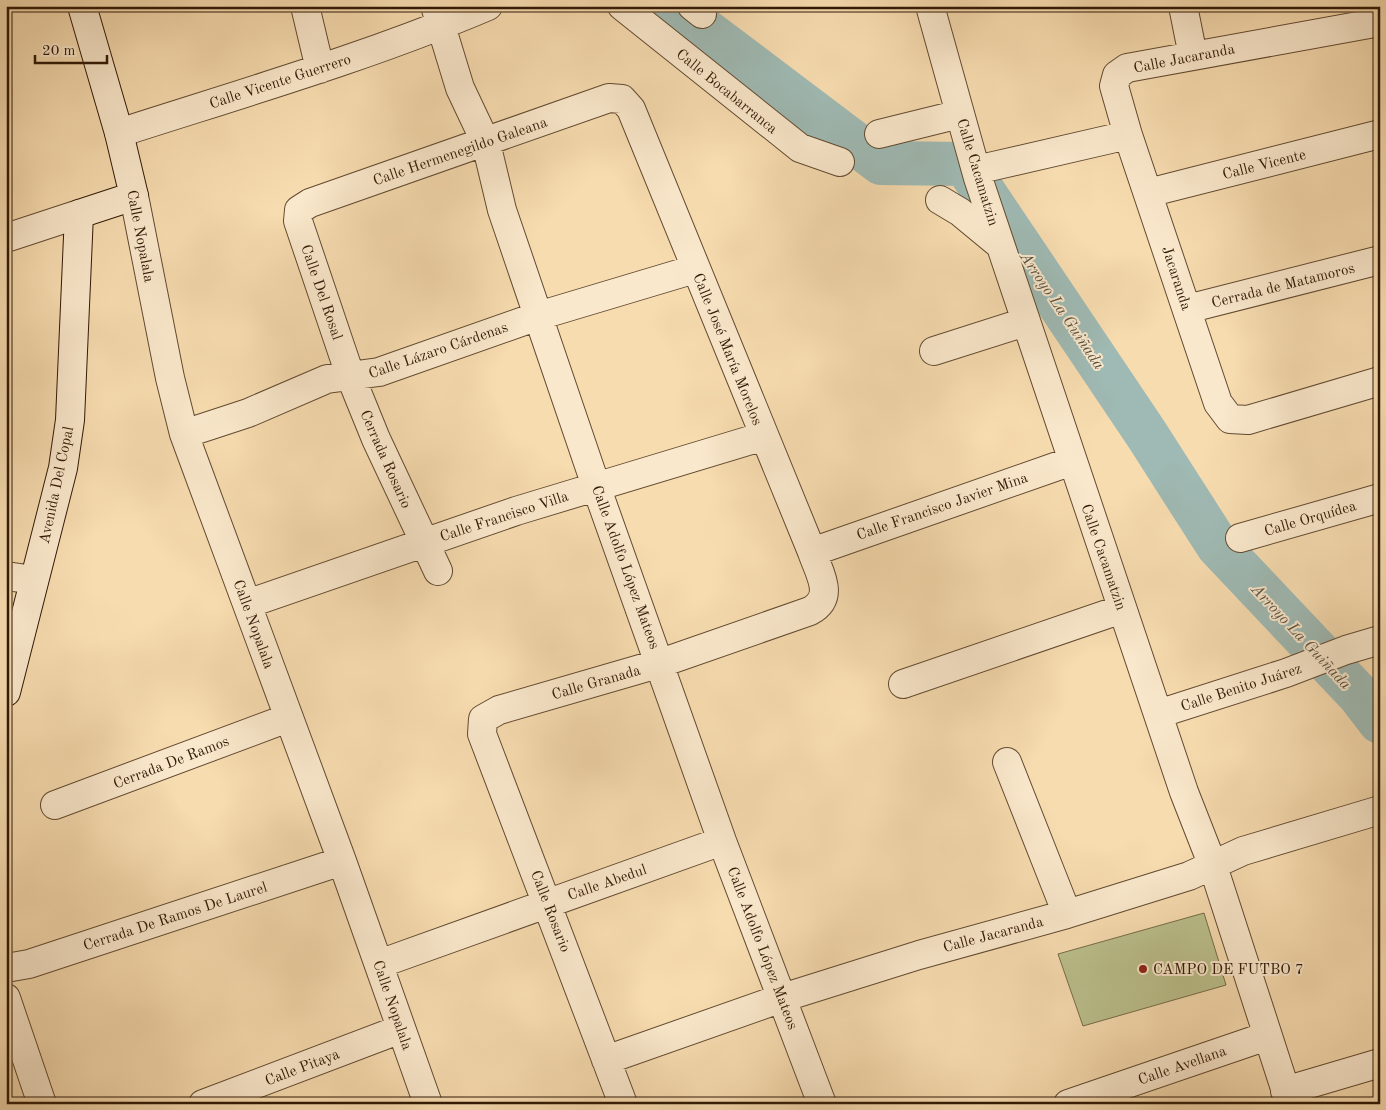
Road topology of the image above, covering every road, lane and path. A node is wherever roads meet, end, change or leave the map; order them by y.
1 (82, 6) edge
2 (305, 6) edge
3 (488, 6) edge
4 (622, 6) edge
5 (930, 6) edge
6 (1184, 6) edge
7 (437, 16) edge
8 (1380, 22) edge
9 (1193, 56) junction
10 (320, 68) junction
11 (622, 99) joint
12 (960, 114) junction
13 (120, 133) junction
14 (879, 134) dead end
15 (1380, 134) edge
16 (1128, 135) junction
17 (486, 143) junction
18 (840, 162) dead end
19 (977, 174) junction
20 (1148, 193) junction
21 (134, 196) junction
22 (940, 200) dead end
23 (299, 210) joint
24 (79, 214) junction
25 (6, 238) edge
26 (998, 239) junction
27 (1380, 260) edge
28 (695, 269) junction
29 (1187, 309) junction
30 (538, 316) junction
31 (1025, 322) junction
32 (934, 351) dead end
33 (350, 375) junction
34 (1380, 381) edge
35 (184, 434) junction
36 (764, 436) junction
37 (1072, 461) junction
38 (596, 486) junction
39 (1380, 498) edge
40 (1240, 538) dead end
41 (424, 542) junction
42 (812, 552) junction
43 (438, 571) dead end
44 (6, 576) edge
45 (34, 580) junction
46 (822, 602) joint
47 (247, 604) junction
48 (1122, 609) junction
49 (1380, 640) edge
50 (661, 663) junction
51 (903, 684) dead end
52 (6, 692) edge
53 (1158, 714) junction
54 (288, 718) junction
55 (483, 719) joint
56 (1007, 762) dead end
57 (55, 806) dead end
58 (1380, 810) edge
59 (722, 841) junction
60 (342, 862) junction
61 (1214, 866) junction
62 (548, 902) junction
63 (1067, 914) junction
64 (379, 964) junction
65 (6, 968) edge
66 (6, 998) edge
67 (782, 998) junction
68 (401, 1030) junction
69 (1267, 1036) junction
70 (606, 1060) junction
71 (1380, 1064) edge
72 (1288, 1097) edge
73 (1106, 1098) edge
74 (42, 1104) edge
75 (203, 1104) edge
76 (428, 1104) edge
77 (622, 1104) edge
78 (822, 1104) edge
79 (1068, 1104) edge

1 - 13 street
2 - 10 street
3 - 7 street, Calle Vicente Guerrero
4 - 18 street, Calle Bocabarranca
5 - 12 street, Calle Cacamatzin
6 - 9 street
7 - 10 street, Calle Vicente Guerrero
7 - 17 street, Calle Adolfo López Mateos
8 - 9 street, Calle Jacaranda
9 - 16 street, Calle Jacaranda
10 - 13 street, Calle Vicente Guerrero
11 - 17 street, Calle Hermenegildo Galeana
11 - 28 street, Calle José María Morelos
12 - 14 street
12 - 19 street, Calle Cacamatzin
13 - 21 street, Calle Nopalala
15 - 20 street, Calle Vicente
16 - 19 street
16 - 20 street, Jacaranda
17 - 23 street, Calle Hermenegildo Galeana
17 - 30 street, Calle Adolfo López Mateos
19 - 26 street, Calle Cacamatzin
20 - 29 street, Jacaranda
21 - 24 street
21 - 35 street, Calle Nopalala
22 - 26 street
23 - 33 street, Calle Del Rosal
24 - 25 street
24 - 45 street, Avenida Del Copal
26 - 31 street, Calle Cacamatzin
27 - 29 street, Cerrada de Matamoros
28 - 30 street, Calle Lázaro Cárdenas
28 - 36 street, Calle José María Morelos
29 - 34 street, Jacaranda
30 - 33 street, Calle Lázaro Cárdenas
30 - 38 street, Calle Adolfo López Mateos
31 - 32 street
31 - 37 street, Calle Cacamatzin
33 - 35 street, Calle Lázaro Cárdenas
33 - 41 street, Cerrada Rosario
35 - 47 street, Calle Nopalala
36 - 38 street, Calle Francisco Villa
36 - 42 street, Calle José María Morelos
37 - 42 street, Calle Francisco Javier Mina
37 - 48 street, Calle Cacamatzin
38 - 41 street, Calle Francisco Villa
38 - 50 street, Calle Adolfo López Mateos
39 - 40 street, Calle Orquídea
41 - 43 street, Cerrada Rosario
41 - 47 street, Calle Francisco Villa
42 - 46 street, Calle José María Morelos
44 - 45 street
45 - 52 street, Avenida Del Copal
46 - 50 street, Calle Granada
47 - 54 street, Calle Nopalala
48 - 51 street
48 - 53 street, Calle Cacamatzin
49 - 53 street, Calle Benito Juárez
50 - 55 street, Calle Granada
50 - 59 street, Calle Adolfo López Mateos
53 - 61 street, Calle Cacamatzin
54 - 57 street, Cerrada De Ramos
54 - 60 street, Calle Nopalala
55 - 62 street, Calle Rosario
56 - 63 street
58 - 61 street, Calle Jacaranda
59 - 62 street, Calle Abedul
59 - 67 street, Calle Adolfo López Mateos
60 - 64 street, Calle Nopalala
60 - 65 street, Cerrada De Ramos De Laurel
61 - 63 street, Calle Jacaranda
61 - 69 street, Calle Cacamatzin
62 - 64 street, Calle Abedul
62 - 70 street, Calle Rosario
63 - 67 street, Calle Jacaranda
64 - 68 street, Calle Nopalala
66 - 74 street
67 - 70 street, Calle Jacaranda
67 - 78 street, Calle Adolfo López Mateos
68 - 75 street, Calle Pitaya
68 - 76 street, Calle Nopalala
69 - 72 street, Calle Cacamatzin
69 - 73 street, Calle Avellana
70 - 77 street, Calle Rosario
71 - 72 street
73 - 79 street, Calle Avellana

